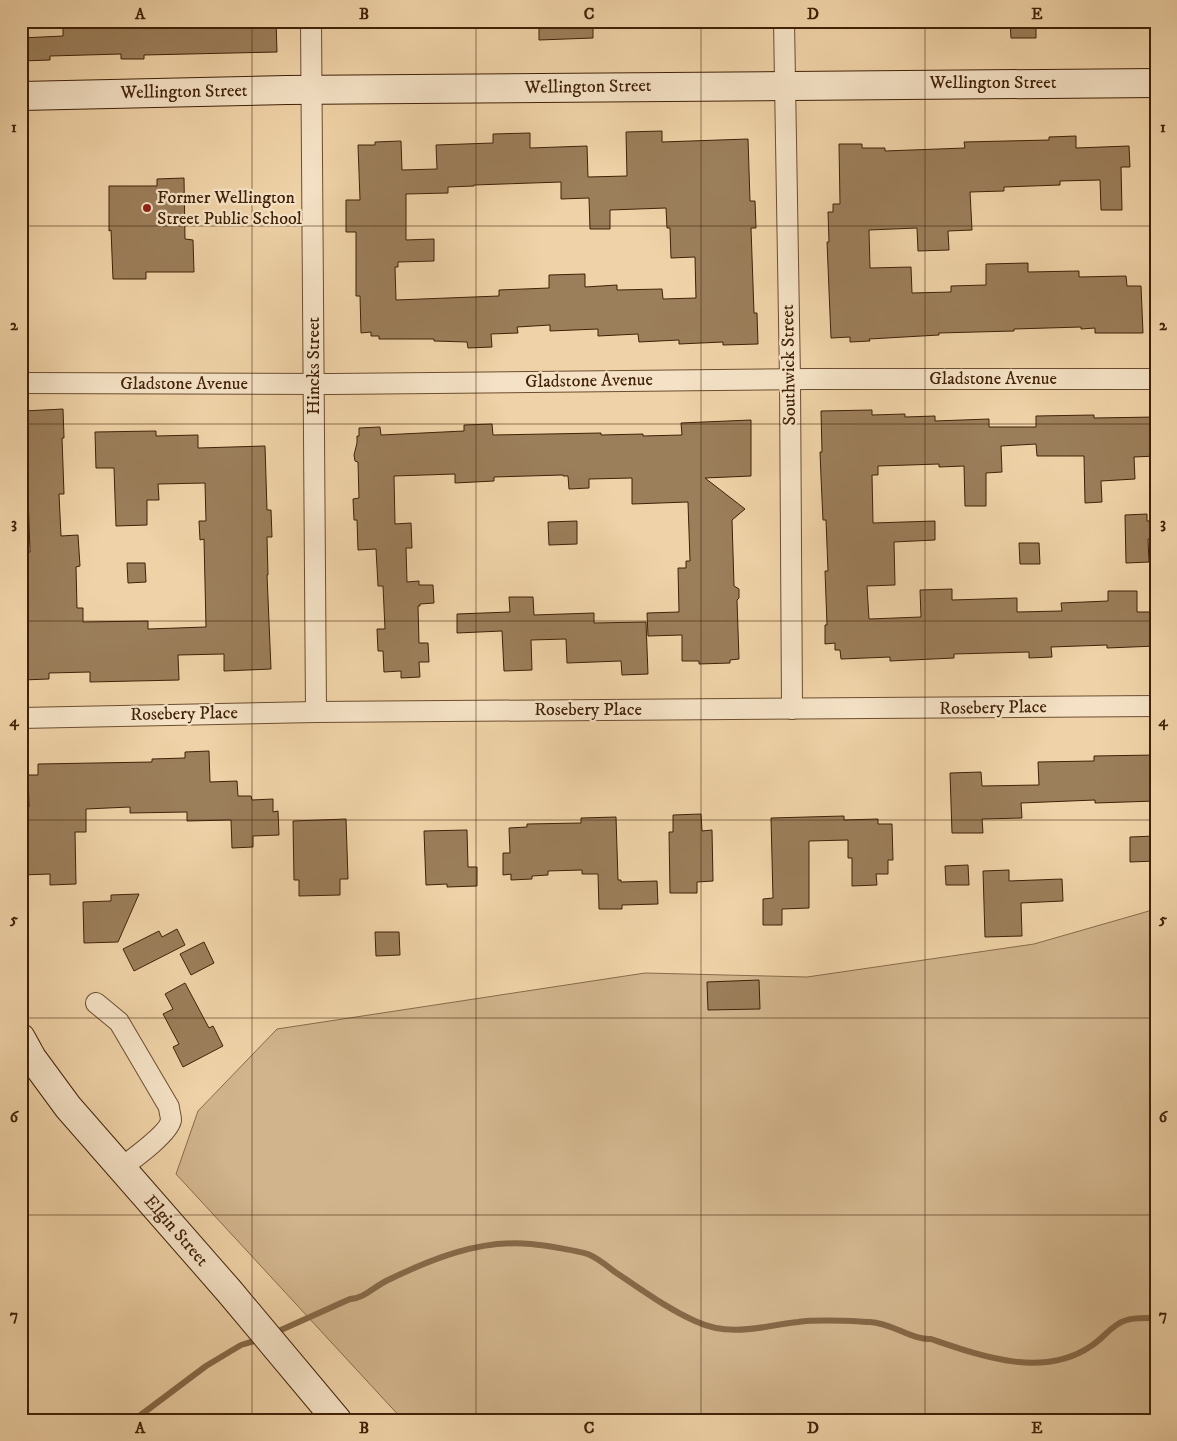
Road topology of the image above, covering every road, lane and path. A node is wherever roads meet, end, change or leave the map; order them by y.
1 (311, 21) edge
2 (784, 21) edge
3 (1156, 83) edge
4 (785, 85) junction
5 (311, 90) junction
6 (21, 96) edge
7 (790, 379) junction
8 (1156, 379) edge
9 (21, 383) edge
10 (314, 384) junction
11 (1156, 706) edge
12 (792, 710) junction
13 (316, 712) junction
14 (21, 718) edge
15 (96, 1003) dead end
16 (21, 1038) edge
17 (121, 1168) junction
18 (337, 1420) edge

1 - 5 street, Hincks Street
2 - 4 street, Southwick Street
3 - 4 street, Wellington Street
4 - 5 street, Wellington Street
4 - 7 street, Southwick Street
5 - 6 street, Wellington Street
5 - 10 street, Hincks Street
7 - 8 street, Gladstone Avenue
7 - 10 street, Gladstone Avenue
7 - 12 street, Southwick Street
9 - 10 street, Gladstone Avenue
10 - 13 street, Hincks Street
11 - 12 street, Rosebery Place
12 - 13 street, Rosebery Place
13 - 14 street, Rosebery Place
15 - 17 street
16 - 17 street, Elgin Street
17 - 18 street, Elgin Street

